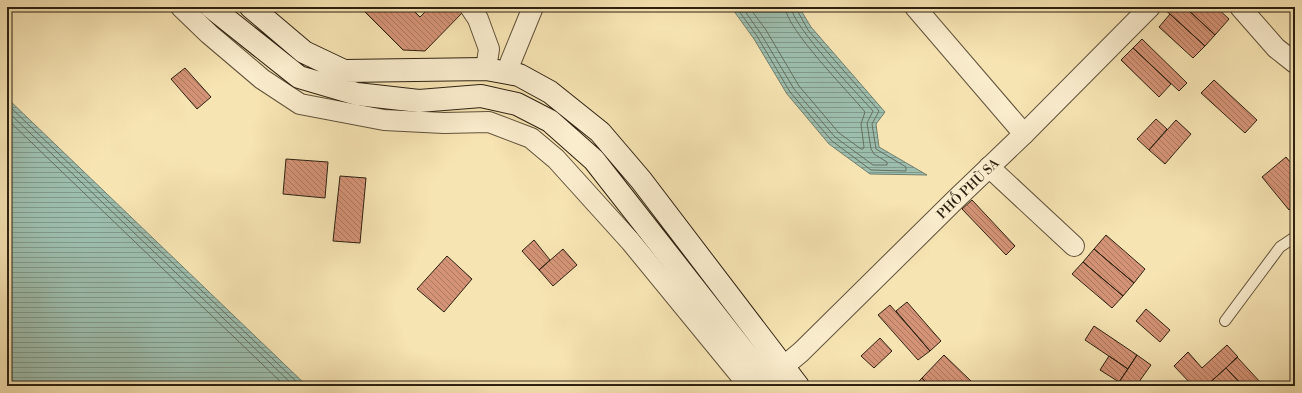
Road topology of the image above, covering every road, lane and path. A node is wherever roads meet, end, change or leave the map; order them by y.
1 (181, 7) edge
2 (211, 7) edge
3 (251, 7) edge
4 (470, 7) edge
5 (533, 7) edge
6 (915, 7) edge
7 (1150, 7) edge
8 (1240, 7) edge
9 (1295, 63) edge
10 (496, 71) junction
11 (1024, 134) junction
12 (989, 167) junction
13 (1295, 237) edge
14 (1074, 246) dead end
15 (1226, 321) dead end
16 (783, 367) junction
17 (749, 386) edge
18 (771, 386) edge
19 (798, 386) edge

1 - 17 street
2 - 18 main road
3 - 10 main road
4 - 10 street
5 - 10 street
6 - 11 street
7 - 11 street, PHỐ PHÙ SA
8 - 9 street
10 - 16 main road
11 - 12 street, PHỐ PHÙ SA
12 - 14 street
12 - 16 street, PHỐ PHÙ SA
13 - 15 lane
16 - 19 main road

